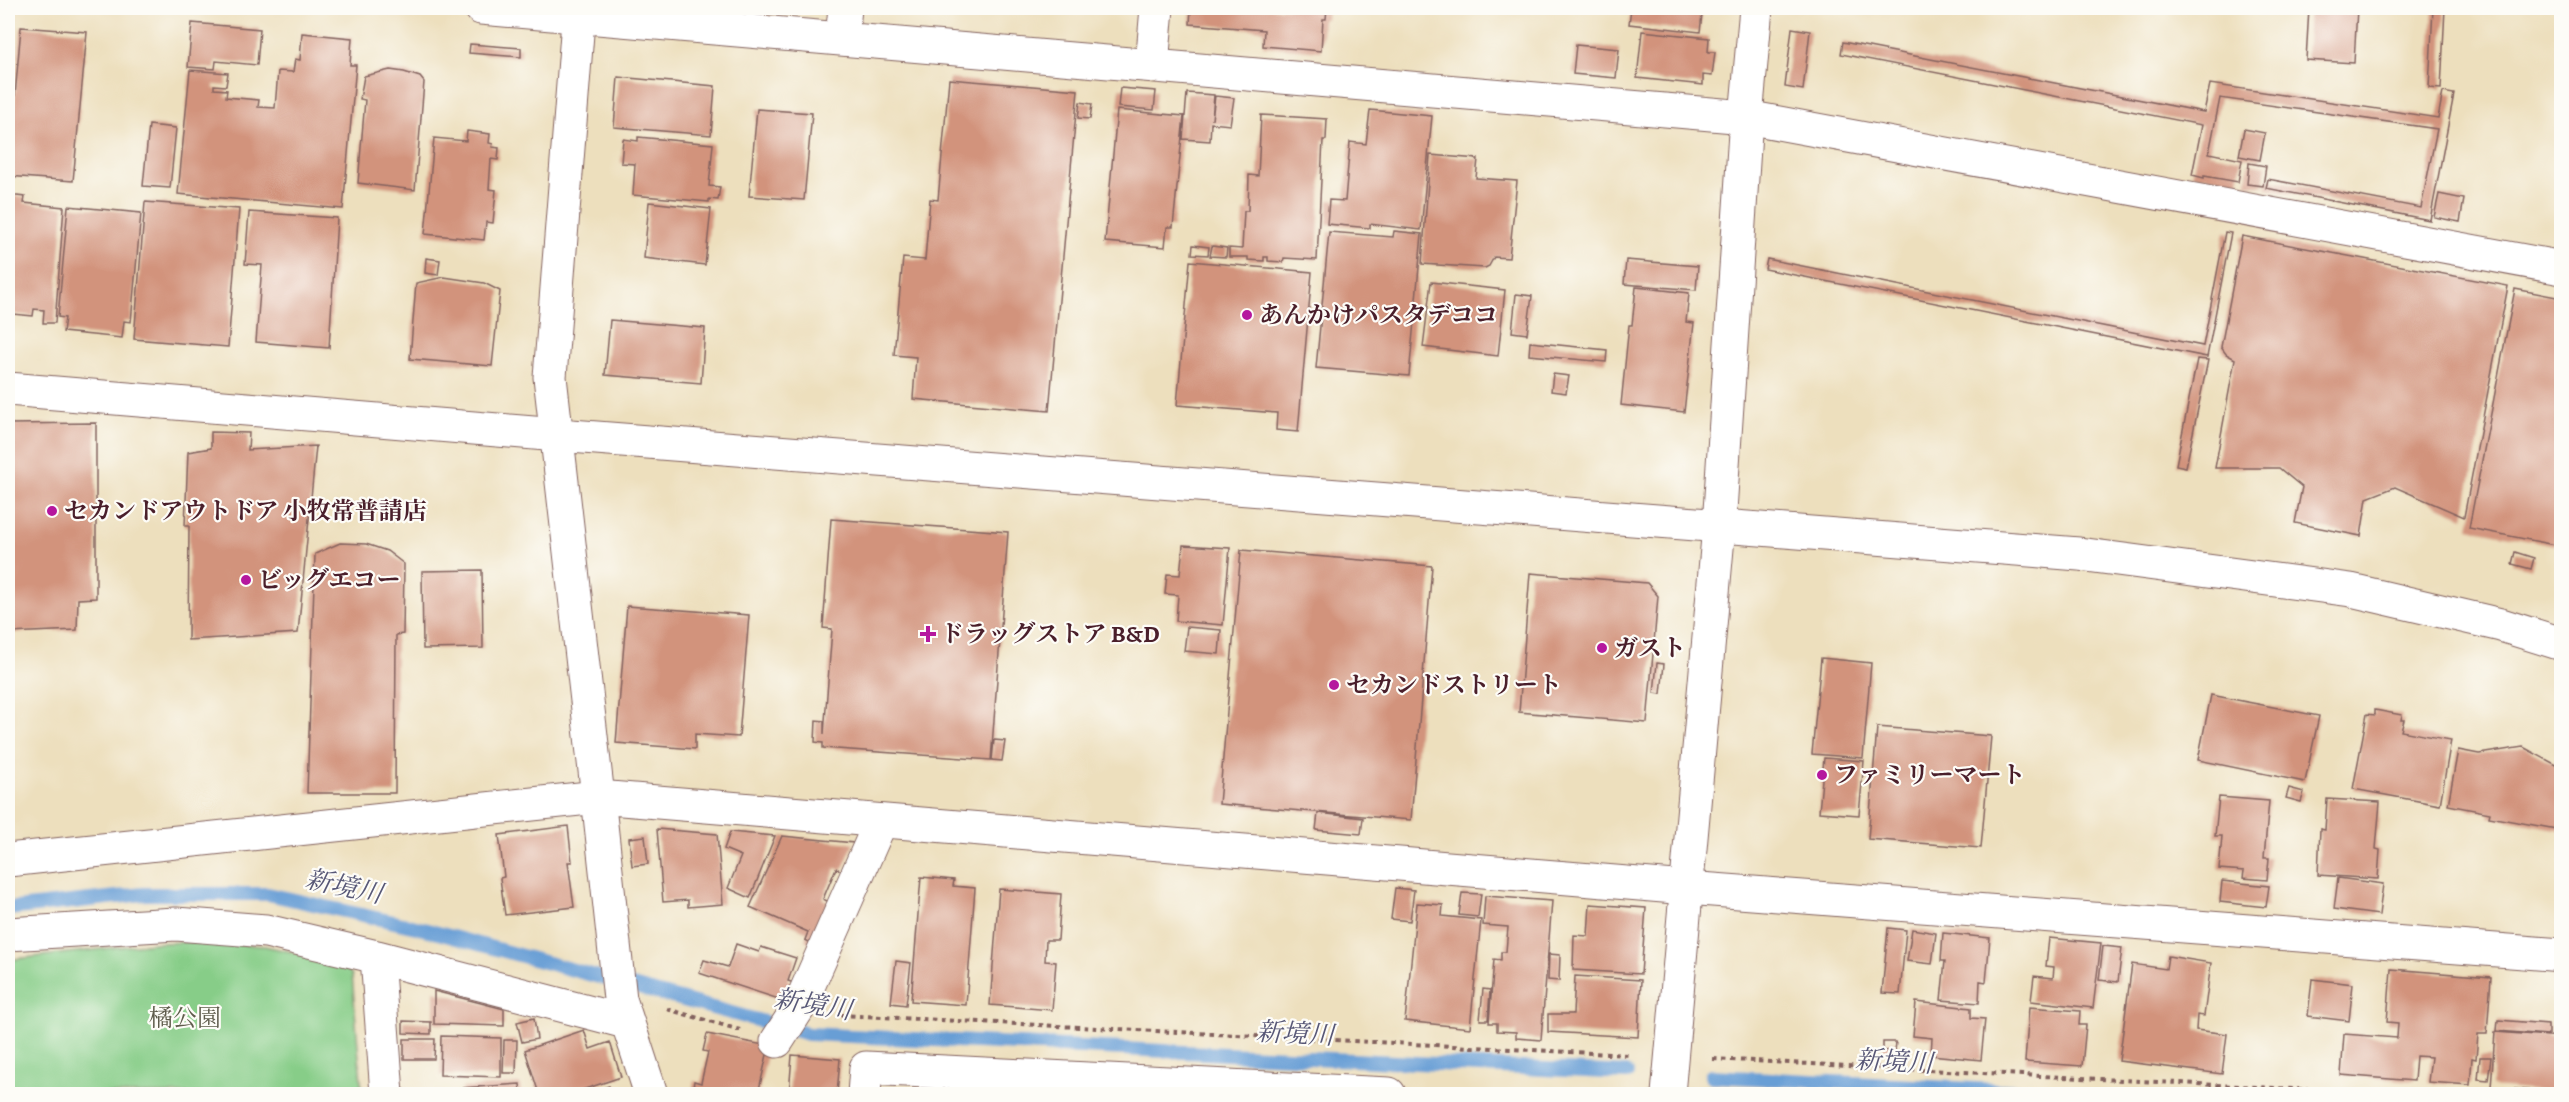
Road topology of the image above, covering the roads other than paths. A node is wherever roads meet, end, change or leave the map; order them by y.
1 (481, 8) edge
2 (1156, 8) edge
3 (1756, 8) edge
4 (579, 11) edge
5 (843, 23) edge
6 (1152, 65) junction
7 (1746, 117) junction
8 (2562, 268) edge
9 (8, 389) edge
10 (558, 435) junction
11 (1719, 526) junction
12 (2562, 644) edge
13 (598, 797) junction
14 (881, 820) junction
15 (8, 860) edge
16 (1687, 888) junction
17 (8, 934) edge
18 (2562, 955) edge
19 (377, 957) junction
20 (623, 1010) junction
21 (788, 1024) road end
22 (1146, 1089) edge
23 (387, 1095) edge
24 (651, 1095) edge
25 (864, 1095) edge
26 (1389, 1095) edge
27 (1668, 1095) edge

1 - 4 street
2 - 6 street
3 - 7 street
4 - 5 street
4 - 10 street
5 - 6 street
6 - 7 street
7 - 8 street
7 - 11 street
9 - 10 street
10 - 11 street
10 - 13 street
11 - 12 street
11 - 16 street
13 - 14 street
13 - 15 street
13 - 20 street
14 - 16 street
14 - 21 street
16 - 18 street
16 - 27 street
17 - 19 street
19 - 20 street
19 - 23 street
20 - 24 street
22 - 25 street
22 - 26 street

